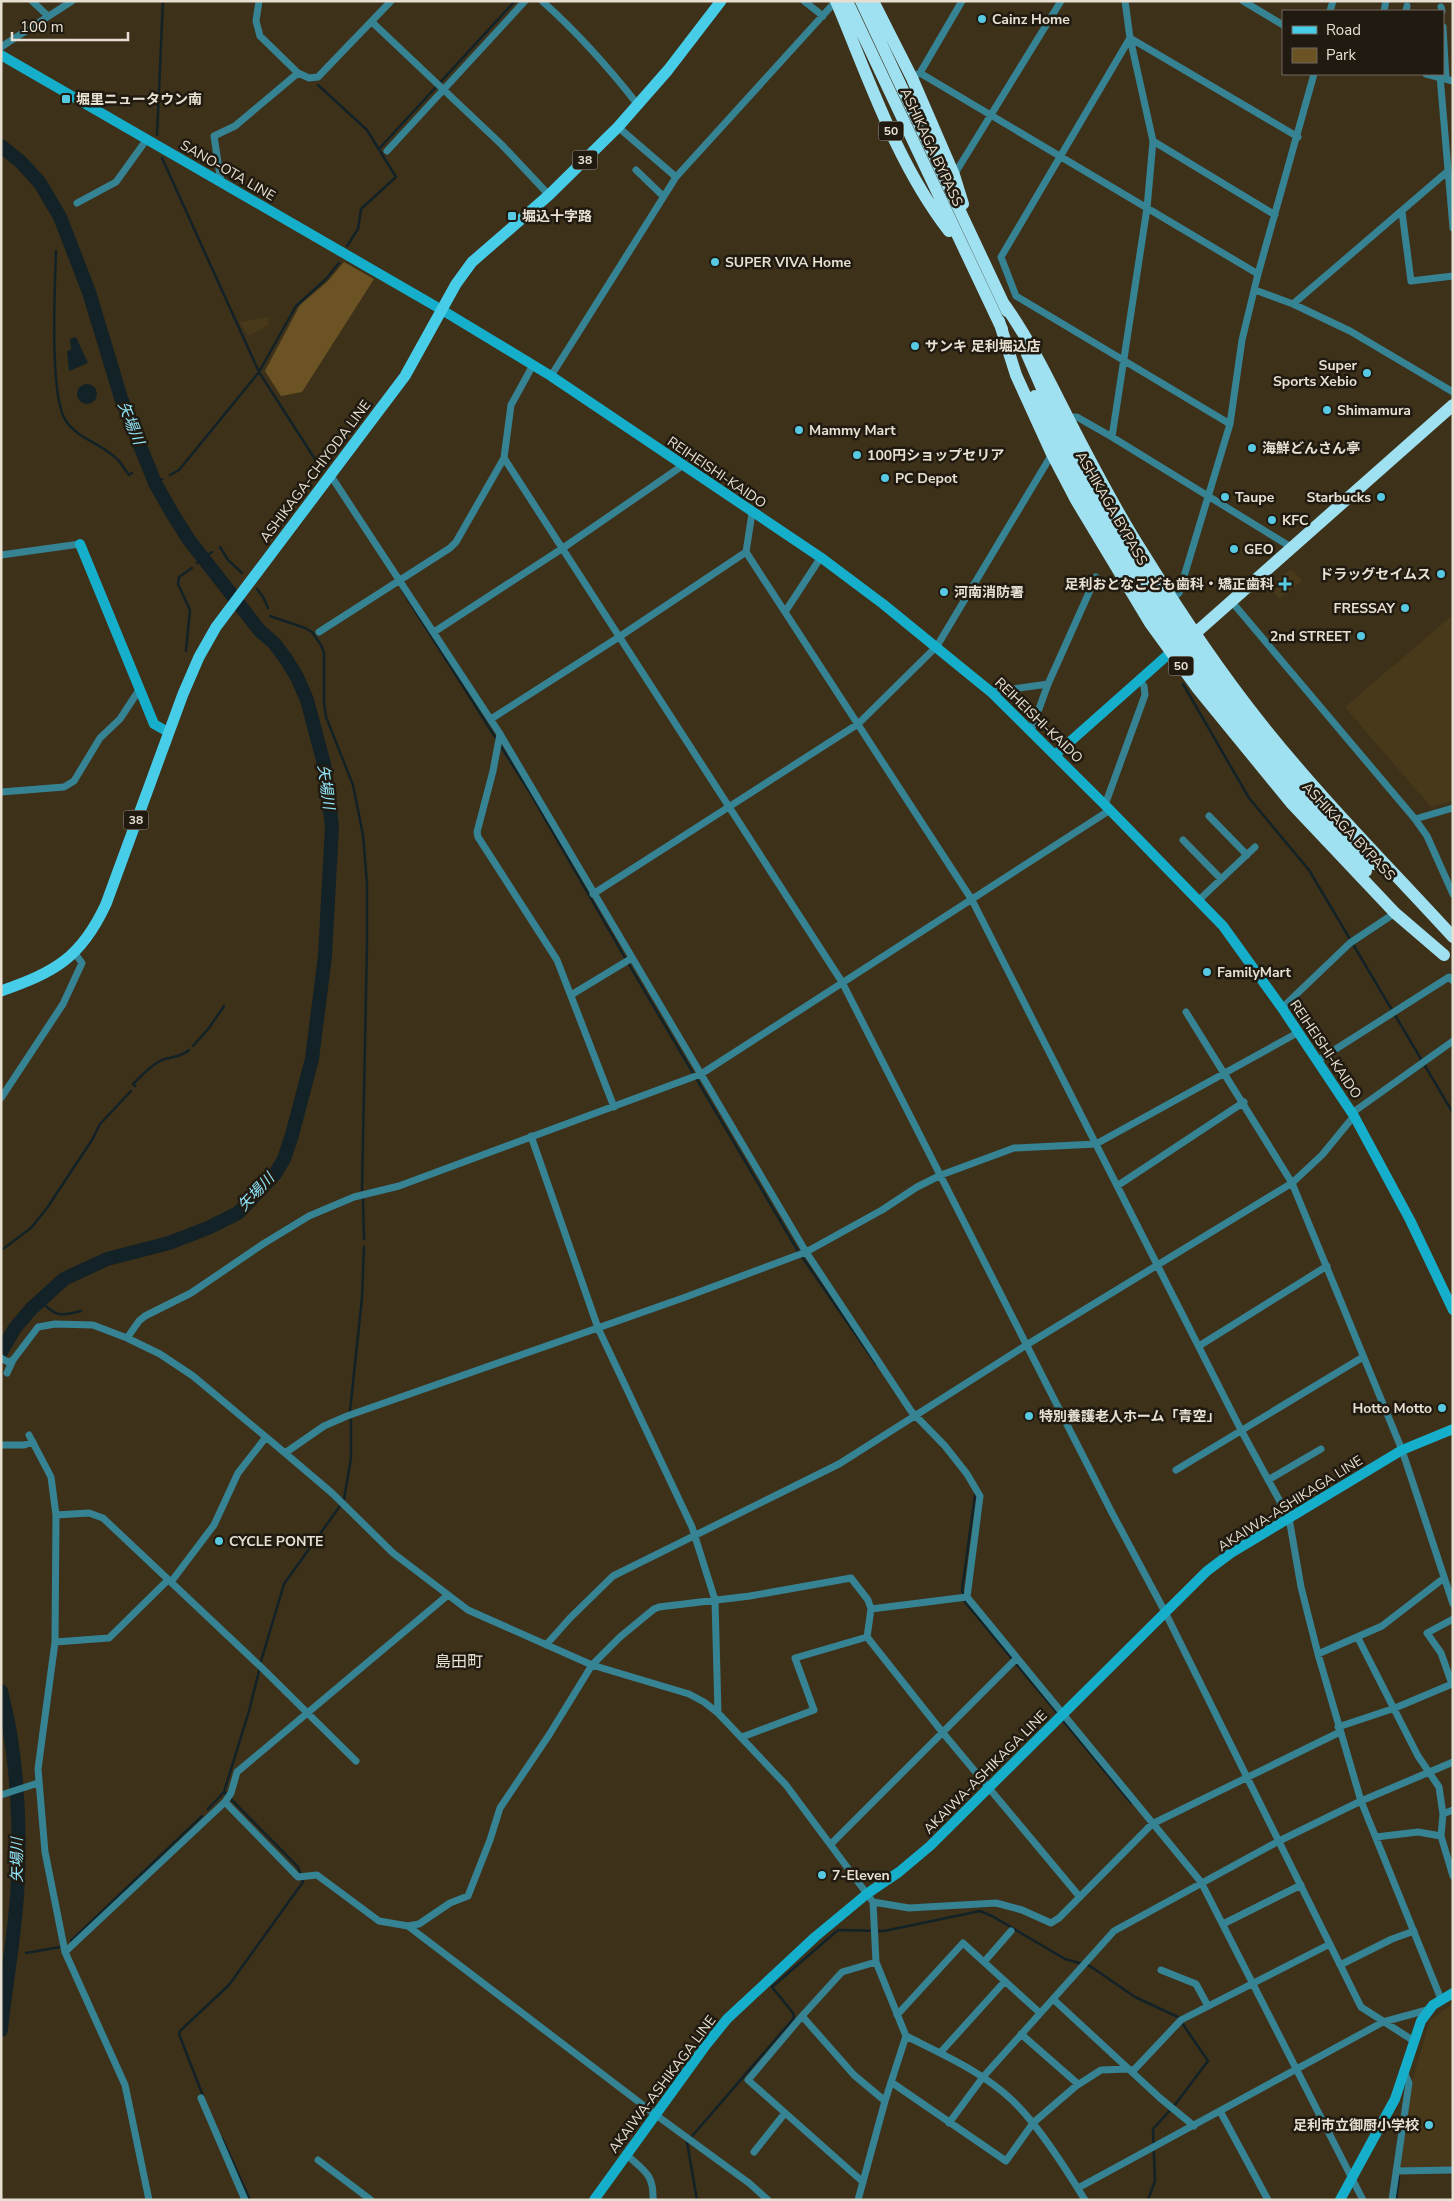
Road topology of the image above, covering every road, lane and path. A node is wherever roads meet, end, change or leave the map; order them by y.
1 (32, 1) edge
2 (72, 1) edge
3 (259, 1) edge
4 (391, 1) edge
5 (525, 1) edge
6 (542, 1) edge
7 (720, 1) edge
8 (804, 1) edge
9 (836, 1) edge
10 (848, 1) edge
11 (861, 1) edge
12 (873, 1) edge
13 (962, 1) edge
14 (1061, 1) edge
15 (1125, 1) edge
16 (1243, 1) edge
17 (48, 16) junction
18 (823, 16) junction
19 (372, 22) junction
20 (1282, 24) edge
21 (1130, 38) junction
22 (1444, 44) edge
23 (1, 47) edge
24 (1, 54) edge
25 (298, 74) junction
26 (1314, 75) edge
27 (1431, 75) edge
28 (916, 76) junction
29 (1446, 78) edge
30 (442, 90) junction
31 (638, 105) junction
32 (991, 115) junction
33 (618, 127) junction
34 (1298, 137) junction
35 (147, 139) junction
36 (1153, 140) junction
37 (387, 150) dead end
38 (1060, 155) junction
39 (636, 170) dead end
40 (1448, 172) junction
41 (954, 175) junction
42 (676, 177) junction
43 (222, 182) junction
44 (548, 194) junction
45 (945, 194) junction
46 (664, 196) junction
47 (77, 203) dead end
48 (1147, 208) junction
49 (1402, 212) junction
50 (1275, 215) junction
51 (965, 223) junction
52 (1453, 228) edge
53 (965, 251) junction
54 (1258, 274) junction
55 (1453, 276) edge
56 (1255, 290) junction
57 (1004, 304) junction
58 (1293, 304) junction
59 (442, 310) junction
60 (998, 322) junction
61 (1125, 363) junction
62 (533, 365) junction
63 (551, 376) junction
64 (1453, 392) edge
65 (1039, 394) junction
66 (1453, 405) edge
67 (1068, 417) junction
68 (1230, 424) junction
69 (1112, 437) junction
70 (1052, 454) junction
71 (504, 458) junction
72 (682, 466) junction
73 (331, 476) junction
74 (1210, 496) junction
75 (752, 513) junction
76 (80, 544) joint
77 (1291, 547) junction
78 (563, 548) junction
79 (746, 552) junction
80 (1, 555) edge
81 (821, 558) junction
82 (1096, 577) dead end
83 (398, 579) junction
84 (1172, 598) junction
85 (1232, 602) junction
86 (784, 612) junction
87 (318, 632) dead end
88 (434, 632) junction
89 (1197, 634) junction
90 (619, 637) junction
91 (936, 646) junction
92 (1171, 652) junction
93 (1140, 679) junction
94 (1048, 684) junction
95 (139, 690) junction
96 (990, 692) junction
97 (491, 719) junction
98 (858, 724) junction
99 (1031, 731) junction
100 (168, 732) junction
101 (500, 734) junction
102 (1055, 755) junction
103 (1, 792) edge
104 (728, 806) junction
105 (1108, 808) junction
106 (1453, 808) edge
107 (1209, 816) dead end
108 (1415, 819) junction
109 (1184, 840) dead end
110 (1255, 847) dead end
111 (1247, 856) junction
112 (1221, 879) junction
113 (593, 894) junction
114 (1453, 894) edge
115 (972, 900) junction
116 (1199, 900) junction
117 (1395, 913) junction
118 (1453, 937) edge
119 (74, 952) junction
120 (1450, 955) edge
121 (632, 958) junction
122 (1453, 981) edge
123 (842, 982) junction
124 (1, 991) edge
125 (571, 995) junction
126 (1282, 1008) junction
127 (1186, 1012) dead end
128 (1299, 1032) junction
129 (1453, 1041) edge
130 (1317, 1061) junction
131 (701, 1074) junction
132 (1226, 1074) junction
133 (1, 1098) edge
134 (1244, 1102) junction
135 (614, 1107) junction
136 (1353, 1115) junction
137 (531, 1136) junction
138 (1096, 1144) junction
139 (941, 1175) junction
140 (1292, 1184) junction
141 (1117, 1186) junction
142 (806, 1252) junction
143 (1158, 1266) junction
144 (1327, 1266) junction
145 (1453, 1310) edge
146 (598, 1328) junction
147 (127, 1338) junction
148 (1028, 1344) junction
149 (1199, 1346) junction
150 (1363, 1357) junction
151 (7, 1360) edge
152 (6, 1372) dead end
153 (914, 1415) junction
154 (1453, 1429) edge
155 (1241, 1430) junction
156 (29, 1434) dead end
157 (266, 1437) junction
158 (33, 1442) junction
159 (2, 1445) edge
160 (1321, 1448) dead end
161 (1402, 1450) junction
162 (286, 1453) junction
163 (1176, 1470) dead end
164 (1268, 1480) junction
165 (56, 1515) junction
166 (1289, 1518) junction
167 (694, 1536) junction
168 (1444, 1578) junction
169 (170, 1581) junction
170 (1450, 1590) edge
171 (448, 1595) junction
172 (967, 1597) junction
173 (715, 1600) junction
174 (1453, 1604) edge
175 (871, 1609) junction
176 (1165, 1612) junction
177 (1453, 1619) edge
178 (867, 1637) junction
179 (1358, 1638) junction
180 (55, 1642) junction
181 (546, 1645) junction
182 (1318, 1654) junction
183 (1017, 1658) junction
184 (592, 1665) junction
185 (1395, 1708) junction
186 (718, 1712) junction
187 (307, 1713) junction
188 (1062, 1714) junction
189 (1339, 1729) junction
190 (943, 1733) junction
191 (742, 1737) junction
192 (356, 1761) dead end
193 (1453, 1762) edge
194 (1428, 1773) junction
195 (1247, 1777) junction
196 (38, 1783) junction
197 (989, 1788) junction
198 (5, 1794) edge
199 (1361, 1801) junction
200 (225, 1802) junction
201 (1453, 1810) edge
202 (1443, 1814) junction
203 (1152, 1824) junction
204 (1441, 1836) junction
205 (1376, 1837) junction
206 (1278, 1841) junction
207 (831, 1844) junction
208 (1453, 1876) edge
209 (1201, 1882) junction
210 (1301, 1885) junction
211 (1079, 1896) junction
212 (870, 1897) junction
213 (1223, 1924) junction
214 (408, 1926) junction
215 (1011, 1931) dead end
216 (1414, 1931) junction
217 (1330, 1944) junction
218 (65, 1952) junction
219 (876, 1962) junction
220 (984, 1962) junction
221 (1340, 1965) junction
222 (1161, 1970) dead end
223 (1005, 1981) junction
224 (1253, 1984) junction
225 (1453, 1993) edge
226 (1053, 1999) junction
227 (1441, 1999) junction
228 (1208, 2006) junction
229 (1427, 2010) junction
230 (1040, 2013) junction
231 (897, 2014) junction
232 (802, 2016) junction
233 (1383, 2022) junction
234 (1021, 2034) junction
235 (906, 2036) junction
236 (1414, 2041) junction
237 (940, 2053) junction
238 (1130, 2070) junction
239 (1296, 2070) junction
240 (1405, 2074) junction
241 (983, 2077) junction
242 (891, 2082) junction
243 (1078, 2084) junction
244 (201, 2098) dead end
245 (885, 2101) junction
246 (1220, 2111) junction
247 (785, 2113) junction
248 (656, 2115) junction
249 (949, 2123) junction
250 (1033, 2123) junction
251 (1194, 2126) junction
252 (754, 2152) dead end
253 (626, 2155) junction
254 (318, 2160) dead end
255 (1453, 2170) edge
256 (1396, 2171) junction
257 (1351, 2178) junction
258 (863, 2182) junction
259 (1078, 2188) junction
260 (860, 2199) edge
261 (149, 2200) edge
262 (245, 2200) edge
263 (372, 2200) edge
264 (594, 2200) edge
265 (653, 2200) edge
266 (768, 2200) edge
267 (1085, 2200) edge
268 (1268, 2200) edge
269 (1340, 2200) edge
270 (1363, 2200) edge
271 (1392, 2200) edge

1 - 17 street
2 - 17 street
3 - 25 street
4 - 19 street
5 - 30 street
6 - 31 street
7 - 31 main road, ASHIKAGA-CHIYODA LINE / 38
8 - 18 street
9 - 18 street
9 - 53 highway, 50
10 - 45 highway, ASHIKAGA BYPASS / 50
11 - 45 highway, ASHIKAGA BYPASS / 50
12 - 28 highway, 50
13 - 28 street
14 - 32 street
15 - 21 street
16 - 20 street
17 - 23 street
18 - 42 street
19 - 25 street
19 - 30 street
21 - 34 street
21 - 36 street
21 - 38 street
22 - 29 street
24 - 35 main road, SANO-OTA LINE
25 - 43 street
26 - 34 street
27 - 29 street
28 - 32 street
28 - 41 highway, 50
29 - 40 street
30 - 37 street
30 - 44 street
31 - 33 main road, ASHIKAGA-CHIYODA LINE / 38
32 - 38 street
32 - 41 street
33 - 42 street
33 - 44 main road, ASHIKAGA-CHIYODA LINE / 38
34 - 50 street
35 - 43 main road, SANO-OTA LINE
35 - 47 street
36 - 48 street
36 - 50 street
38 - 48 street
38 - 61 street
39 - 46 street
40 - 49 street
40 - 52 street
41 - 51 highway, 50
42 - 46 street
43 - 59 main road, SANO-OTA LINE
44 - 59 main road, ASHIKAGA-CHIYODA LINE / 38
45 - 51 highway, ASHIKAGA BYPASS / 50
45 - 53 highway, ASHIKAGA BYPASS / 50
46 - 63 street
48 - 54 street
48 - 61 street
49 - 55 street
49 - 58 street
50 - 54 street
51 - 57 highway, ASHIKAGA BYPASS / 50
53 - 60 highway, ASHIKAGA BYPASS / 50
54 - 56 street
56 - 58 street
56 - 68 street
57 - 65 highway, ASHIKAGA BYPASS / 50
57 - 67 highway, 50
58 - 64 street
59 - 62 main road, REIHEISHI-KAIDO
59 - 73 main road, ASHIKAGA-CHIYODA LINE / 38
60 - 65 highway, ASHIKAGA BYPASS / 50
60 - 70 highway, 50
61 - 68 street
61 - 69 street
62 - 63 main road, REIHEISHI-KAIDO
62 - 71 street
63 - 72 main road, REIHEISHI-KAIDO
65 - 120 highway, ASHIKAGA BYPASS / 50, bridge
66 - 77 highway
67 - 69 street
67 - 84 highway, 50
68 - 74 street
69 - 74 street
70 - 91 street
70 - 92 highway, 50
71 - 78 street
71 - 83 street
72 - 75 main road, REIHEISHI-KAIDO
72 - 78 street
73 - 83 street
73 - 100 main road, ASHIKAGA-CHIYODA LINE / 38
74 - 77 street
74 - 84 street
75 - 79 street
75 - 81 main road, REIHEISHI-KAIDO
76 - 80 street
76 - 95 main road
77 - 85 highway
78 - 88 street
78 - 90 street
79 - 86 street
79 - 90 street
81 - 86 street
81 - 91 main road, REIHEISHI-KAIDO
82 - 94 street
83 - 87 street
83 - 88 street
84 - 89 highway, 50
85 - 89 highway
85 - 108 street
86 - 98 street
88 - 97 street
89 - 92 highway
89 - 118 highway, 50
90 - 97 street
90 - 104 street
91 - 96 main road, REIHEISHI-KAIDO
91 - 98 street
92 - 93 main road
92 - 117 highway, 50
93 - 102 main road
93 - 105 street
94 - 96 street
94 - 99 street
95 - 100 main road
95 - 103 street
96 - 99 main road, REIHEISHI-KAIDO
97 - 101 street
98 - 104 street
98 - 115 street
99 - 102 main road, REIHEISHI-KAIDO
100 - 119 main road, ASHIKAGA-CHIYODA LINE / 38
101 - 113 street
101 - 125 street
102 - 105 main road, REIHEISHI-KAIDO
104 - 113 street
104 - 123 street
105 - 115 street
105 - 116 main road, REIHEISHI-KAIDO
106 - 108 street
107 - 111 street
108 - 114 street
109 - 112 street
110 - 111 street
111 - 112 street
112 - 116 street
113 - 121 street
115 - 123 street
115 - 138 street
116 - 126 main road, REIHEISHI-KAIDO
117 - 120 highway, 50
117 - 126 street
119 - 124 main road, ASHIKAGA-CHIYODA LINE / 38
119 - 133 street
121 - 125 street
121 - 131 street
122 - 130 street
123 - 131 street
123 - 139 street
125 - 135 street
126 - 128 main road, REIHEISHI-KAIDO
127 - 132 street
128 - 130 main road, REIHEISHI-KAIDO
128 - 132 street
129 - 136 street
130 - 136 main road, REIHEISHI-KAIDO
131 - 135 street
131 - 142 street
132 - 134 street
132 - 138 street
134 - 140 street
134 - 141 street
135 - 137 street
136 - 140 street
136 - 145 main road, REIHEISHI-KAIDO
137 - 146 street
137 - 147 street
138 - 139 street
138 - 141 street
139 - 142 street
139 - 148 street
140 - 143 street
140 - 144 street
141 - 143 street
142 - 146 street
142 - 153 street
143 - 148 street
143 - 149 street
144 - 149 street
144 - 150 street
146 - 162 street
146 - 167 street
147 - 151 street
147 - 157 street
148 - 153 street
148 - 176 street
149 - 155 street
150 - 155 street
150 - 161 street
151 - 152 street
153 - 167 street
153 - 172 street
154 - 161 main road, AKAIWA-ASHIKAGA LINE
155 - 163 street
155 - 164 street
156 - 158 street
157 - 162 street
157 - 169 street
158 - 159 street
158 - 165 street
160 - 164 street
161 - 166 main road, AKAIWA-ASHIKAGA LINE
161 - 168 street
162 - 171 street
164 - 166 street
165 - 169 street
165 - 180 street
166 - 176 main road, AKAIWA-ASHIKAGA LINE
166 - 182 street
167 - 173 street
167 - 181 street
168 - 170 street
168 - 179 street
169 - 180 street
169 - 187 street
170 - 174 street
171 - 181 street
171 - 187 street
172 - 175 street
172 - 183 street
173 - 175 street
173 - 184 street
173 - 186 street
175 - 178 street
176 - 188 main road, AKAIWA-ASHIKAGA LINE
176 - 195 street
177 - 185 street
178 - 190 street
178 - 191 street
179 - 182 street
179 - 185 street
180 - 196 street
181 - 184 street
182 - 189 street
183 - 188 street
183 - 190 street
184 - 186 street
184 - 214 street
185 - 189 street
185 - 194 street
186 - 191 street
187 - 192 street
187 - 200 street
188 - 197 main road, AKAIWA-ASHIKAGA LINE
188 - 203 street
189 - 195 street
189 - 199 street
190 - 197 street
190 - 207 street
191 - 207 street
193 - 194 street
194 - 199 street
194 - 202 street
195 - 203 street
195 - 206 street
196 - 198 street
196 - 218 street
197 - 211 street
197 - 212 main road, AKAIWA-ASHIKAGA LINE
199 - 205 street
199 - 206 street
200 - 214 street
200 - 218 street
201 - 202 street
202 - 204 street
203 - 209 street
203 - 211 street
204 - 205 street
204 - 208 street
205 - 216 street
206 - 209 street
206 - 210 street
207 - 212 street
209 - 213 street
209 - 226 street
210 - 213 street
210 - 217 street
211 - 212 street
212 - 219 street
212 - 248 main road, AKAIWA-ASHIKAGA LINE
213 - 224 street
214 - 248 street
215 - 220 street
216 - 221 street
216 - 227 street
217 - 221 street
217 - 224 street
218 - 261 street
219 - 231 street
219 - 232 street
220 - 223 street
220 - 231 street
221 - 233 street
222 - 228 street
223 - 230 street
223 - 237 street
224 - 228 street
224 - 239 street
225 - 227 main road
226 - 230 street
226 - 238 street
227 - 229 main road
228 - 238 street
229 - 233 street
229 - 236 main road
230 - 234 street
231 - 235 street
232 - 245 street
232 - 247 street
233 - 236 street
233 - 239 street
234 - 241 street
234 - 243 street
235 - 237 street
235 - 242 street
236 - 240 main road
237 - 241 street
238 - 243 street
238 - 251 street
239 - 246 street
239 - 257 street
240 - 256 street
240 - 257 main road
241 - 249 street
241 - 250 street
242 - 245 street
242 - 249 street
243 - 250 street
244 - 262 street
245 - 258 street
246 - 251 street
246 - 268 street
247 - 252 street
247 - 258 street
248 - 253 main road, AKAIWA-ASHIKAGA LINE
248 - 266 street
249 - 250 street
250 - 259 street
251 - 259 street
253 - 264 main road, AKAIWA-ASHIKAGA LINE
253 - 265 street
254 - 263 street
255 - 256 street
256 - 271 street
257 - 269 main road
257 - 270 street
258 - 260 street
259 - 267 street

